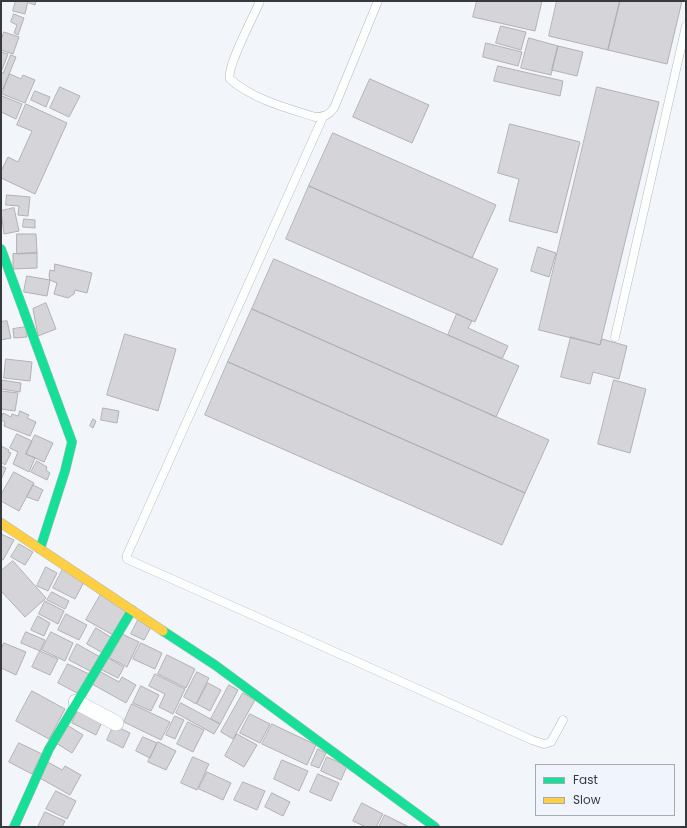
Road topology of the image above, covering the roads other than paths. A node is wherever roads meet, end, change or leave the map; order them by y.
1 (260, 1) edge
2 (378, 1) edge
3 (686, 26) edge
4 (323, 117) junction
5 (1, 249) edge
6 (615, 337) dead end
7 (1, 523) edge
8 (40, 549) junction
9 (132, 610) junction
10 (76, 702) junction
11 (563, 720) dead end
12 (116, 723) dead end
13 (14, 827) edge
14 (434, 827) edge

1 - 4 lane
2 - 4 lane
3 - 6 lane
4 - 11 lane
5 - 8 street
7 - 8 street
8 - 9 street
9 - 10 street
9 - 14 street
10 - 12 street
10 - 13 street

